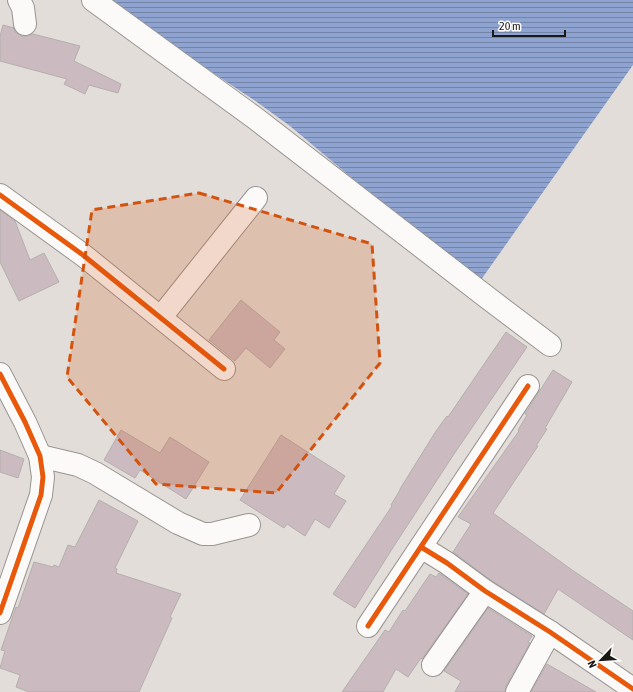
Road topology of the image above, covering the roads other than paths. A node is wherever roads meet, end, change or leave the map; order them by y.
1 (19, 0) edge
2 (93, 0) edge
3 (24, 24) dead end
4 (0, 195) edge
5 (256, 198) dead end
6 (161, 317) junction
7 (550, 345) dead end
8 (224, 369) dead end
9 (0, 374) edge
10 (528, 386) dead end
11 (40, 456) junction
12 (249, 525) dead end
13 (421, 547) junction
14 (485, 591) junction
15 (0, 612) edge
16 (368, 626) dead end
17 (550, 632) junction
18 (433, 665) dead end
19 (628, 688) edge
20 (517, 692) edge

1 - 3 street
2 - 7 street
4 - 6 street
5 - 6 street
6 - 8 street
9 - 11 street
10 - 13 street
11 - 12 street
11 - 15 street
13 - 14 street
13 - 16 street
14 - 17 street
14 - 18 street
17 - 19 street
17 - 20 street

